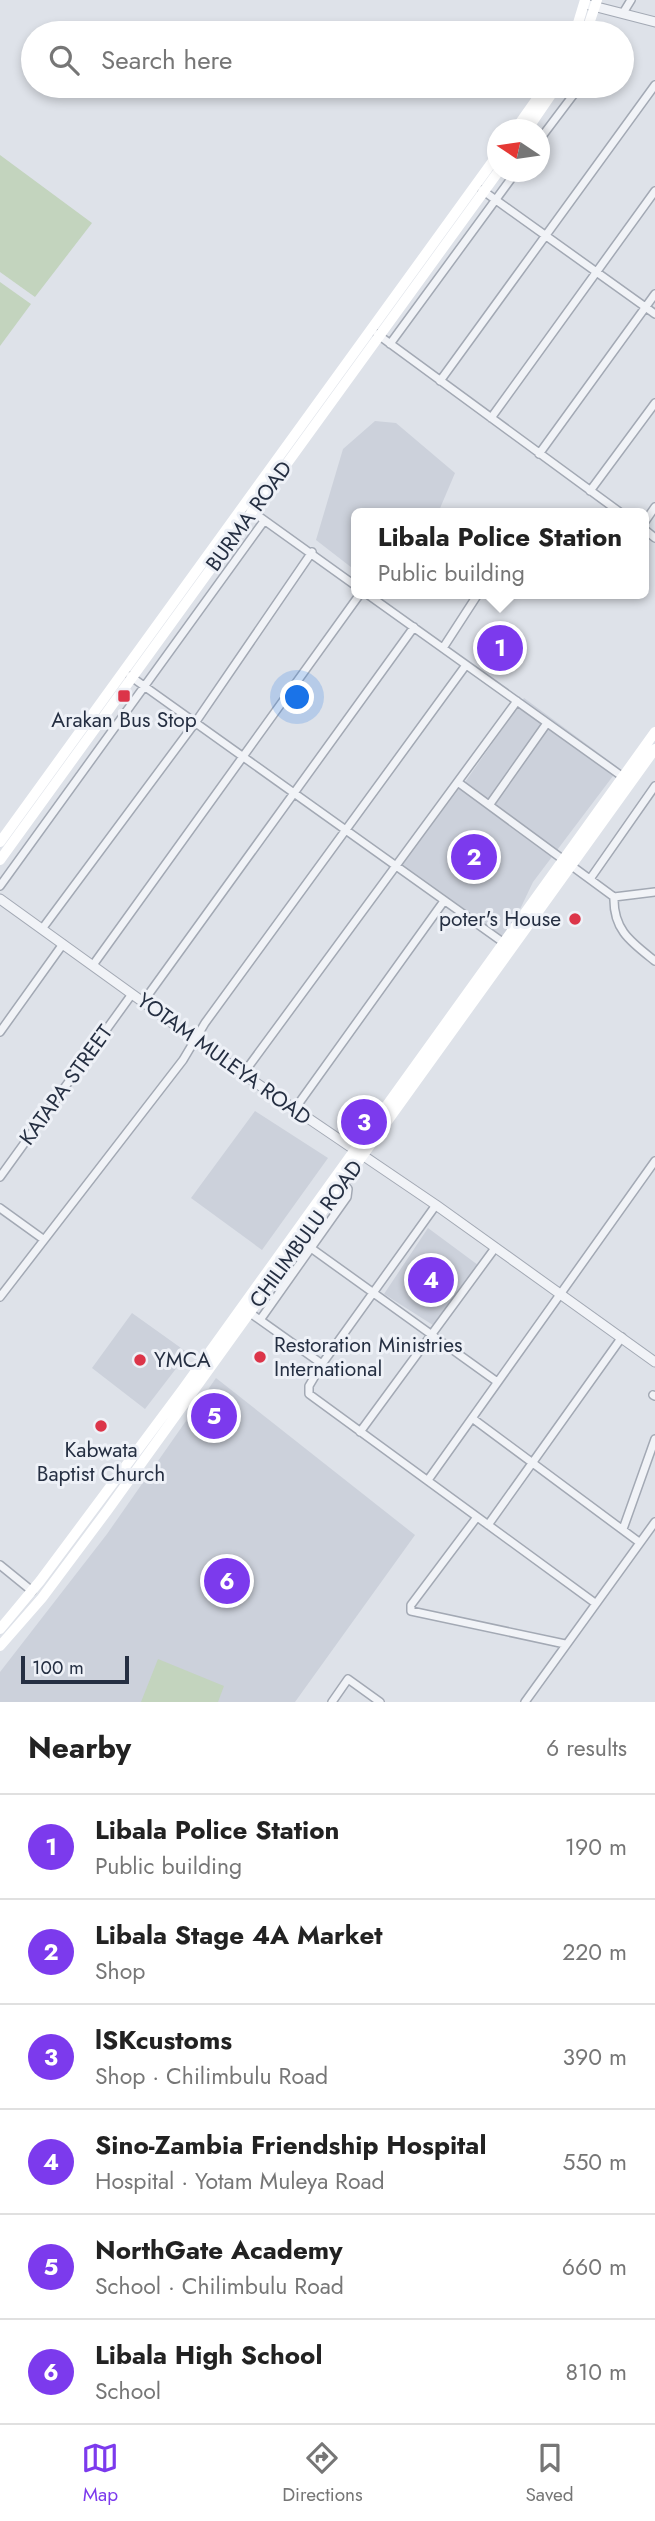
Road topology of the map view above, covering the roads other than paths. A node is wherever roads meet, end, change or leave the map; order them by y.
1 (631, 0) edge
2 (585, 2) edge
3 (596, 3) edge
4 (622, 13) junction
5 (579, 21) edge
6 (590, 21) edge
7 (655, 24) edge
8 (655, 85) edge
9 (538, 98) edge
10 (550, 98) edge
11 (571, 98) edge
12 (523, 119) edge
13 (535, 119) edge
14 (550, 126) edge
15 (487, 175) edge
16 (487, 182) edge
17 (508, 182) edge
18 (480, 189) junction
19 (655, 191) edge
20 (495, 200) junction
21 (545, 236) junction
22 (596, 272) junction
23 (655, 294) edge
24 (645, 307) junction
25 (655, 314) edge
26 (370, 330) junction
27 (380, 337) junction
28 (390, 344) junction
29 (440, 380) junction
30 (655, 403) edge
31 (491, 418) junction
32 (539, 454) junction
33 (590, 491) junction
34 (614, 508) edge
35 (248, 509) junction
36 (264, 521) junction
37 (312, 552) junction
38 (351, 582) edge
39 (356, 599) edge
40 (374, 599) edge
41 (475, 599) edge
42 (414, 627) junction
43 (443, 648) junction
44 (466, 665) junction
45 (128, 674) junction
46 (144, 686) junction
47 (517, 701) junction
48 (195, 723) junction
49 (547, 723) junction
50 (655, 732) edge
51 (655, 749) edge
52 (245, 758) junction
53 (623, 777) junction
54 (459, 783) junction
55 (655, 786) edge
56 (293, 794) junction
57 (490, 804) junction
58 (345, 831) junction
59 (0, 842) edge
60 (0, 860) edge
61 (568, 863) junction
62 (395, 866) junction
63 (590, 879) junction
64 (0, 886) edge
65 (655, 892) edge
66 (614, 897) junction
67 (0, 899) edge
68 (444, 901) junction
69 (42, 929) junction
70 (504, 943) junction
71 (63, 944) junction
72 (655, 961) edge
73 (93, 965) junction
74 (132, 994) junction
75 (143, 1002) junction
76 (0, 1032) edge
77 (197, 1040) junction
78 (243, 1074) junction
79 (294, 1110) junction
80 (358, 1154) junction
81 (655, 1161) edge
82 (0, 1177) edge
83 (343, 1183) junction
84 (436, 1205) junction
85 (0, 1208) edge
86 (297, 1238) junction
87 (43, 1239) junction
88 (310, 1248) junction
89 (495, 1248) junction
90 (374, 1293) junction
91 (560, 1293) junction
92 (0, 1297) edge
93 (245, 1309) junction
94 (260, 1320) junction
95 (431, 1335) junction
96 (622, 1338) junction
97 (655, 1362) edge
98 (322, 1364) junction
99 (496, 1381) junction
100 (472, 1418) junction
101 (360, 1432) junction
102 (655, 1438) edge
103 (531, 1463) junction
104 (428, 1480) junction
105 (477, 1517) junction
106 (655, 1522) edge
107 (488, 1525) junction
108 (623, 1529) junction
109 (639, 1542) junction
110 (0, 1564) edge
111 (32, 1591) junction
112 (595, 1603) junction
113 (0, 1629) edge
114 (565, 1644) junction
115 (0, 1646) edge
116 (332, 1702) edge
117 (380, 1702) edge
118 (525, 1702) edge

1 - 4 street
2 - 3 street
2 - 5 main road
3 - 4 street
3 - 6 main road
4 - 7 street
8 - 21 street
9 - 12 main road
10 - 13 main road
11 - 14 street
15 - 18 main road, BURMA ROAD
16 - 18 main road, BURMA ROAD
17 - 20 street
18 - 20 street
18 - 26 main road, BURMA ROAD
18 - 27 main road, BURMA ROAD
19 - 22 street
20 - 21 street
20 - 28 street
21 - 22 street
21 - 29 street
22 - 24 street
22 - 31 street
23 - 24 street
24 - 25 street
24 - 32 street
26 - 27 street
26 - 35 main road, BURMA ROAD
27 - 28 street
27 - 35 main road, BURMA ROAD
28 - 29 street
29 - 31 street
30 - 33 street
31 - 32 street
32 - 33 street
33 - 34 street
35 - 36 street
35 - 45 main road, BURMA ROAD
36 - 37 street
36 - 46 street
37 - 38 street
37 - 48 street
39 - 52 street
40 - 42 street
41 - 43 street
42 - 43 street
42 - 56 street
43 - 44 street
44 - 47 street
44 - 58 street
45 - 46 street
45 - 59 main road, BURMA ROAD
45 - 60 main road, BURMA ROAD
46 - 48 street
46 - 64 street
47 - 49 street
47 - 54 street
48 - 52 street
48 - 69 street
49 - 53 street
49 - 57 street
50 - 53 main road, CHILIMBULU ROAD
51 - 61 main road, CHILIMBULU ROAD
52 - 56 street
52 - 73 street
53 - 61 main road, CHILIMBULU ROAD
54 - 57 street
54 - 62 street
55 - 63 street
56 - 58 street
56 - 75 street
57 - 61 street
58 - 62 street
58 - 77 street
61 - 63 street
61 - 70 main road, CHILIMBULU ROAD
61 - 80 main road, CHILIMBULU ROAD
62 - 68 street
62 - 78 street
63 - 66 street
65 - 66 street
66 - 72 street
67 - 69 street, YOTAM MULEYA ROAD
68 - 70 street
68 - 79 street
69 - 71 street, YOTAM MULEYA ROAD
70 - 80 main road, CHILIMBULU ROAD
71 - 73 street, YOTAM MULEYA ROAD
71 - 76 street
73 - 74 street, YOTAM MULEYA ROAD
74 - 75 street, YOTAM MULEYA ROAD
74 - 82 street, KATAPA STREET
75 - 77 street, YOTAM MULEYA ROAD
77 - 78 street, YOTAM MULEYA ROAD
77 - 87 street
78 - 79 street, YOTAM MULEYA ROAD
79 - 80 street, YOTAM MULEYA ROAD
80 - 83 main road, CHILIMBULU ROAD
80 - 84 street, YOTAM MULEYA ROAD
80 - 86 main road, CHILIMBULU ROAD
81 - 91 street
83 - 86 main road, CHILIMBULU ROAD
83 - 88 street
84 - 89 street, YOTAM MULEYA ROAD
84 - 90 street
85 - 87 street
86 - 88 street
86 - 93 main road, CHILIMBULU ROAD
87 - 92 street
88 - 90 street
88 - 94 street
89 - 91 street, YOTAM MULEYA ROAD
89 - 95 street
90 - 95 street
90 - 98 street
91 - 96 street, YOTAM MULEYA ROAD
91 - 99 street
93 - 94 street
93 - 111 main road, CHILIMBULU ROAD
93 - 115 main road, CHILIMBULU ROAD
94 - 98 street
95 - 99 street
95 - 101 street
96 - 97 street, YOTAM MULEYA ROAD
96 - 103 street
98 - 101 street
99 - 100 street
100 - 103 street
100 - 104 street
101 - 104 street
102 - 108 street
103 - 107 street
103 - 108 street
104 - 105 street
105 - 107 street
105 - 114 street
106 - 109 street
107 - 112 street
108 - 109 street
109 - 112 street
110 - 111 street
111 - 113 main road, CHILIMBULU ROAD
112 - 114 street
114 - 118 street
116 - 117 street

